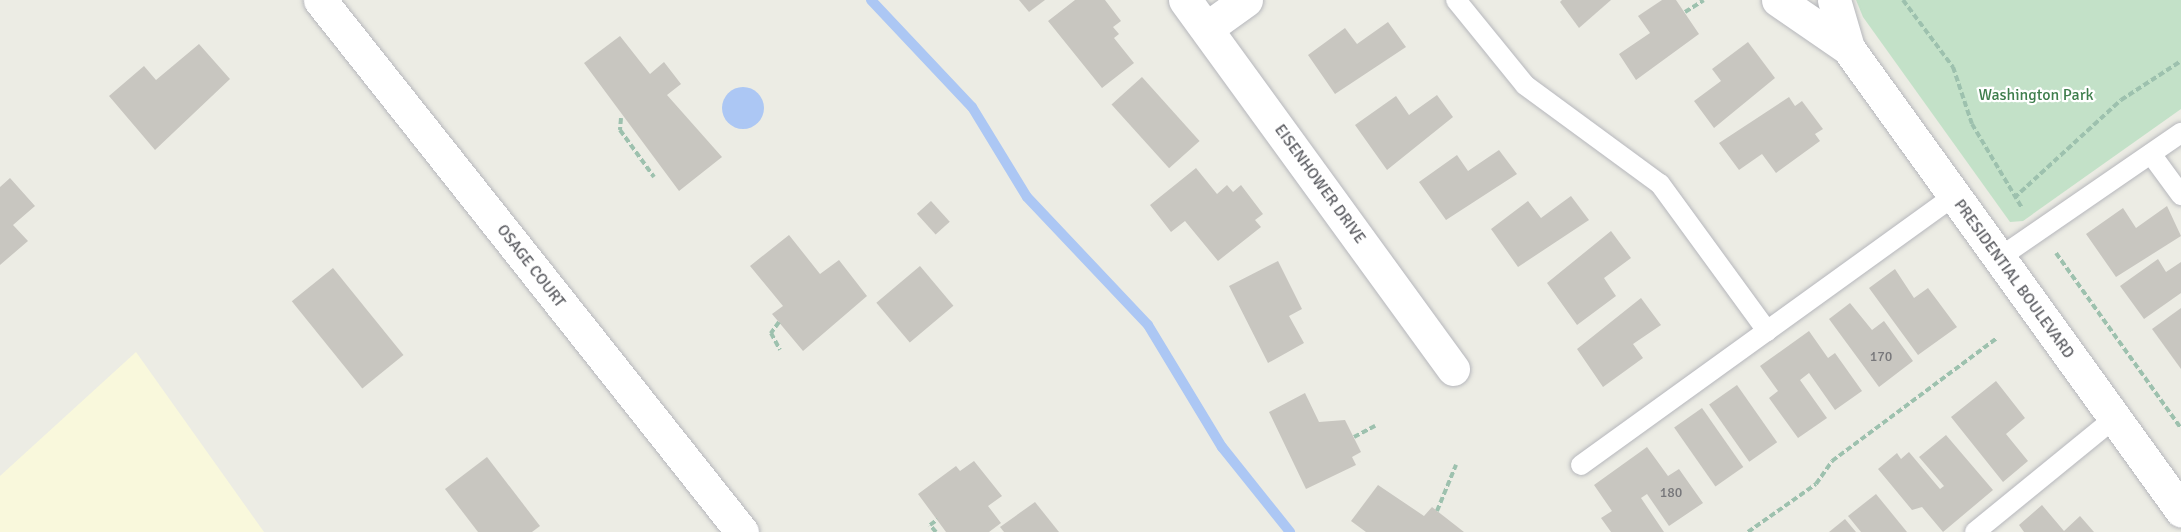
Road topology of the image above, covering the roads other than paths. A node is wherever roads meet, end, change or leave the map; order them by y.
1 (320, 0) edge
2 (1185, 0) edge
3 (1246, 0) edge
4 (1456, 0) edge
5 (1778, 0) edge
6 (1834, 0) edge
7 (1207, 28) junction
8 (1848, 48) junction
9 (2181, 133) edge
10 (2151, 154) junction
11 (2181, 195) edge
12 (1954, 196) junction
13 (1999, 258) junction
14 (1767, 331) junction
15 (1453, 369) dead end
16 (2115, 418) junction
17 (1581, 465) dead end
18 (2181, 510) edge
19 (742, 532) edge
20 (1975, 532) edge

1 - 19 street, OSAGE COURT
2 - 7 street, EISENHOWER DRIVE
3 - 7 street
4 - 14 lane
5 - 8 street, PRESIDENTIAL BOULEVARD
6 - 8 street, PRESIDENTIAL BOULEVARD
7 - 15 street, EISENHOWER DRIVE
8 - 12 street, PRESIDENTIAL BOULEVARD
9 - 10 lane
10 - 11 lane
10 - 13 lane
12 - 13 street, PRESIDENTIAL BOULEVARD
12 - 14 lane
13 - 16 street, PRESIDENTIAL BOULEVARD
14 - 17 lane
16 - 18 street, PRESIDENTIAL BOULEVARD
16 - 20 lane

